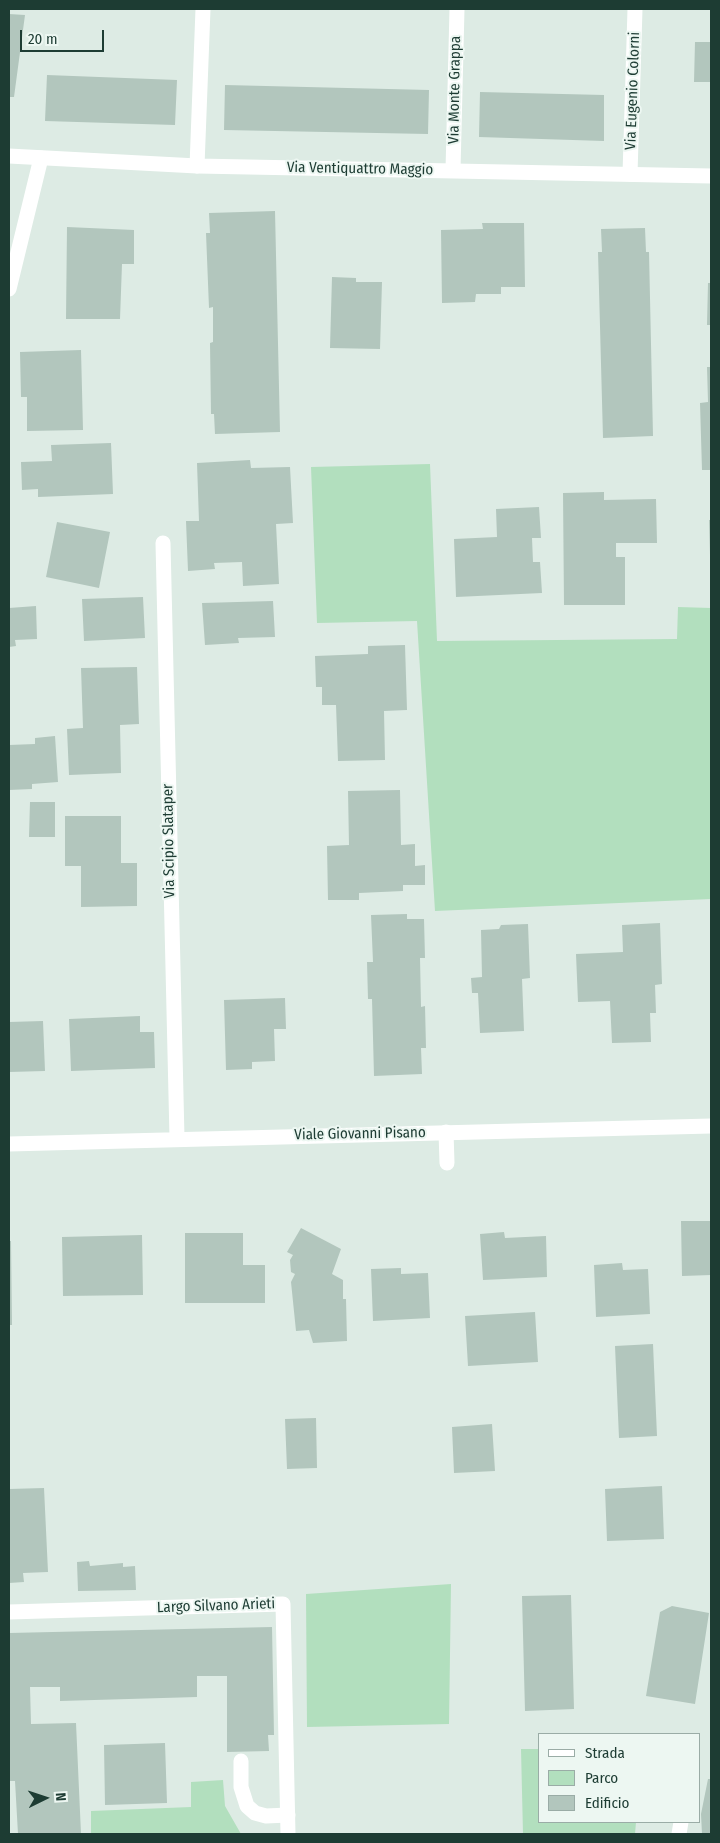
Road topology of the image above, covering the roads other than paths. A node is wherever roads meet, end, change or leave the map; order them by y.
1 (202, 9) edge
2 (457, 9) edge
3 (635, 9) edge
4 (9, 156) edge
5 (42, 158) junction
6 (197, 166) junction
7 (454, 170) junction
8 (630, 174) junction
9 (711, 176) edge
10 (9, 290) edge
11 (163, 543) dead end
12 (711, 1126) edge
13 (446, 1132) junction
14 (176, 1138) junction
15 (9, 1144) edge
16 (447, 1163) dead end
17 (9, 1612) edge
18 (240, 1761) dead end
19 (288, 1815) junction
20 (288, 1834) edge

1 - 6 street
2 - 7 street, Via Monte Grappa
3 - 8 street, Via Eugenio Colorni
4 - 5 street, Via Ventiquattro Maggio
5 - 6 street, Via Ventiquattro Maggio
5 - 10 street
6 - 7 street, Via Ventiquattro Maggio
7 - 8 street, Via Ventiquattro Maggio
8 - 9 street, Via Ventiquattro Maggio
11 - 14 street, Via Scipio Slataper
12 - 13 street, Viale Giovanni Pisano
13 - 14 street, Viale Giovanni Pisano
13 - 16 street
14 - 15 street, Viale Giovanni Pisano
17 - 19 street, Largo Silvano Arieti
18 - 19 street
19 - 20 street, Largo Silvano Arieti

